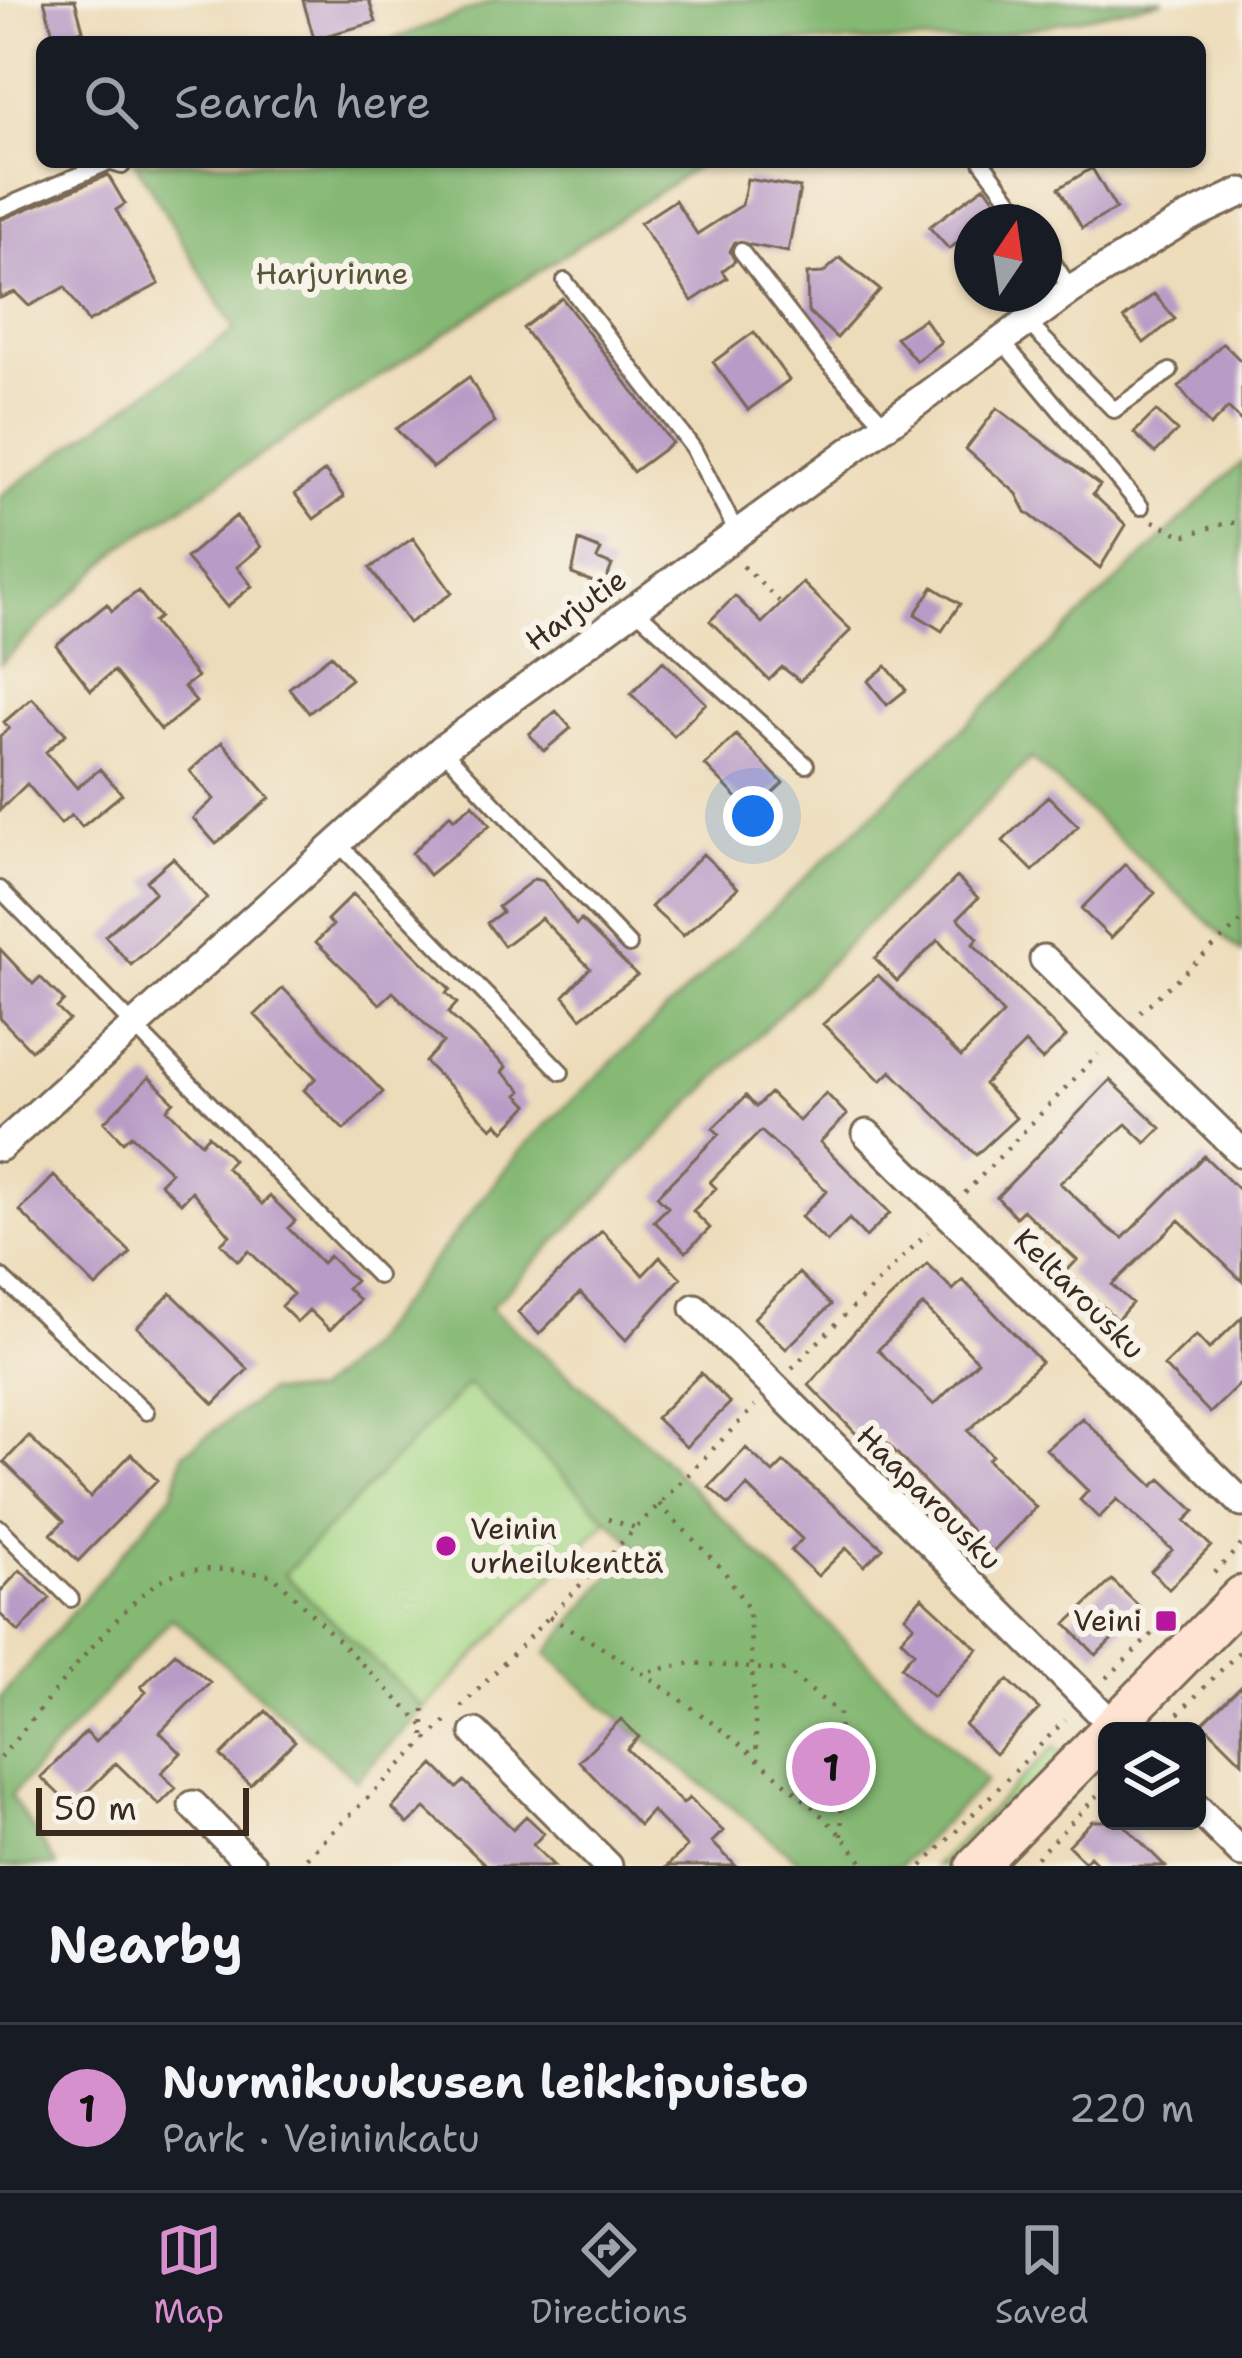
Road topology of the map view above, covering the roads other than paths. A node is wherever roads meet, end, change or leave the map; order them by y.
1 (95, 168) edge
2 (986, 168) edge
3 (1242, 192) edge
4 (1014, 204) edge
5 (0, 209) edge
6 (741, 251) dead end
7 (1062, 276) edge
8 (565, 281) dead end
9 (1071, 290) junction
10 (1027, 322) junction
11 (1001, 340) junction
12 (1170, 370) dead end
13 (885, 425) junction
14 (1142, 507) road end
15 (728, 537) junction
16 (635, 609) junction
17 (442, 749) junction
18 (806, 765) dead end
19 (335, 841) junction
20 (0, 890) edge
21 (629, 945) dead end
22 (1044, 959) dead end
23 (134, 1022) junction
24 (561, 1072) dead end
25 (867, 1134) dead end
26 (0, 1148) edge
27 (1242, 1153) edge
28 (0, 1276) edge
29 (378, 1276) dead end
30 (695, 1308) dead end
31 (146, 1412) dead end
32 (1242, 1503) edge
33 (0, 1528) edge
34 (1242, 1596) edge
35 (71, 1599) dead end
36 (1104, 1722) edge
37 (1120, 1722) edge
38 (476, 1733) dead end
39 (1098, 1745) edge
40 (194, 1805) dead end
41 (1206, 1817) edge
42 (1242, 1853) edge
43 (985, 1863) edge
44 (251, 1866) edge
45 (608, 1866) edge

1 - 5 lane
2 - 4 lane
3 - 9 street, Harjutie
6 - 13 lane
7 - 9 lane
8 - 15 lane
9 - 10 street, Harjutie
10 - 11 street, Harjutie
10 - 12 lane
11 - 13 street, Harjutie
11 - 14 lane
13 - 15 street, Harjutie
15 - 16 street, Harjutie
16 - 17 street, Harjutie
16 - 18 lane
17 - 19 street, Harjutie
17 - 21 lane
19 - 23 street, Harjutie
19 - 24 lane
20 - 23 lane
22 - 27 street
23 - 26 street, Harjutie
23 - 29 lane
25 - 32 street, Keltarousku
28 - 31 lane
30 - 36 street, Haaparousku
33 - 35 lane
34 - 37 street
38 - 45 street
39 - 43 street
40 - 44 street
41 - 42 street

